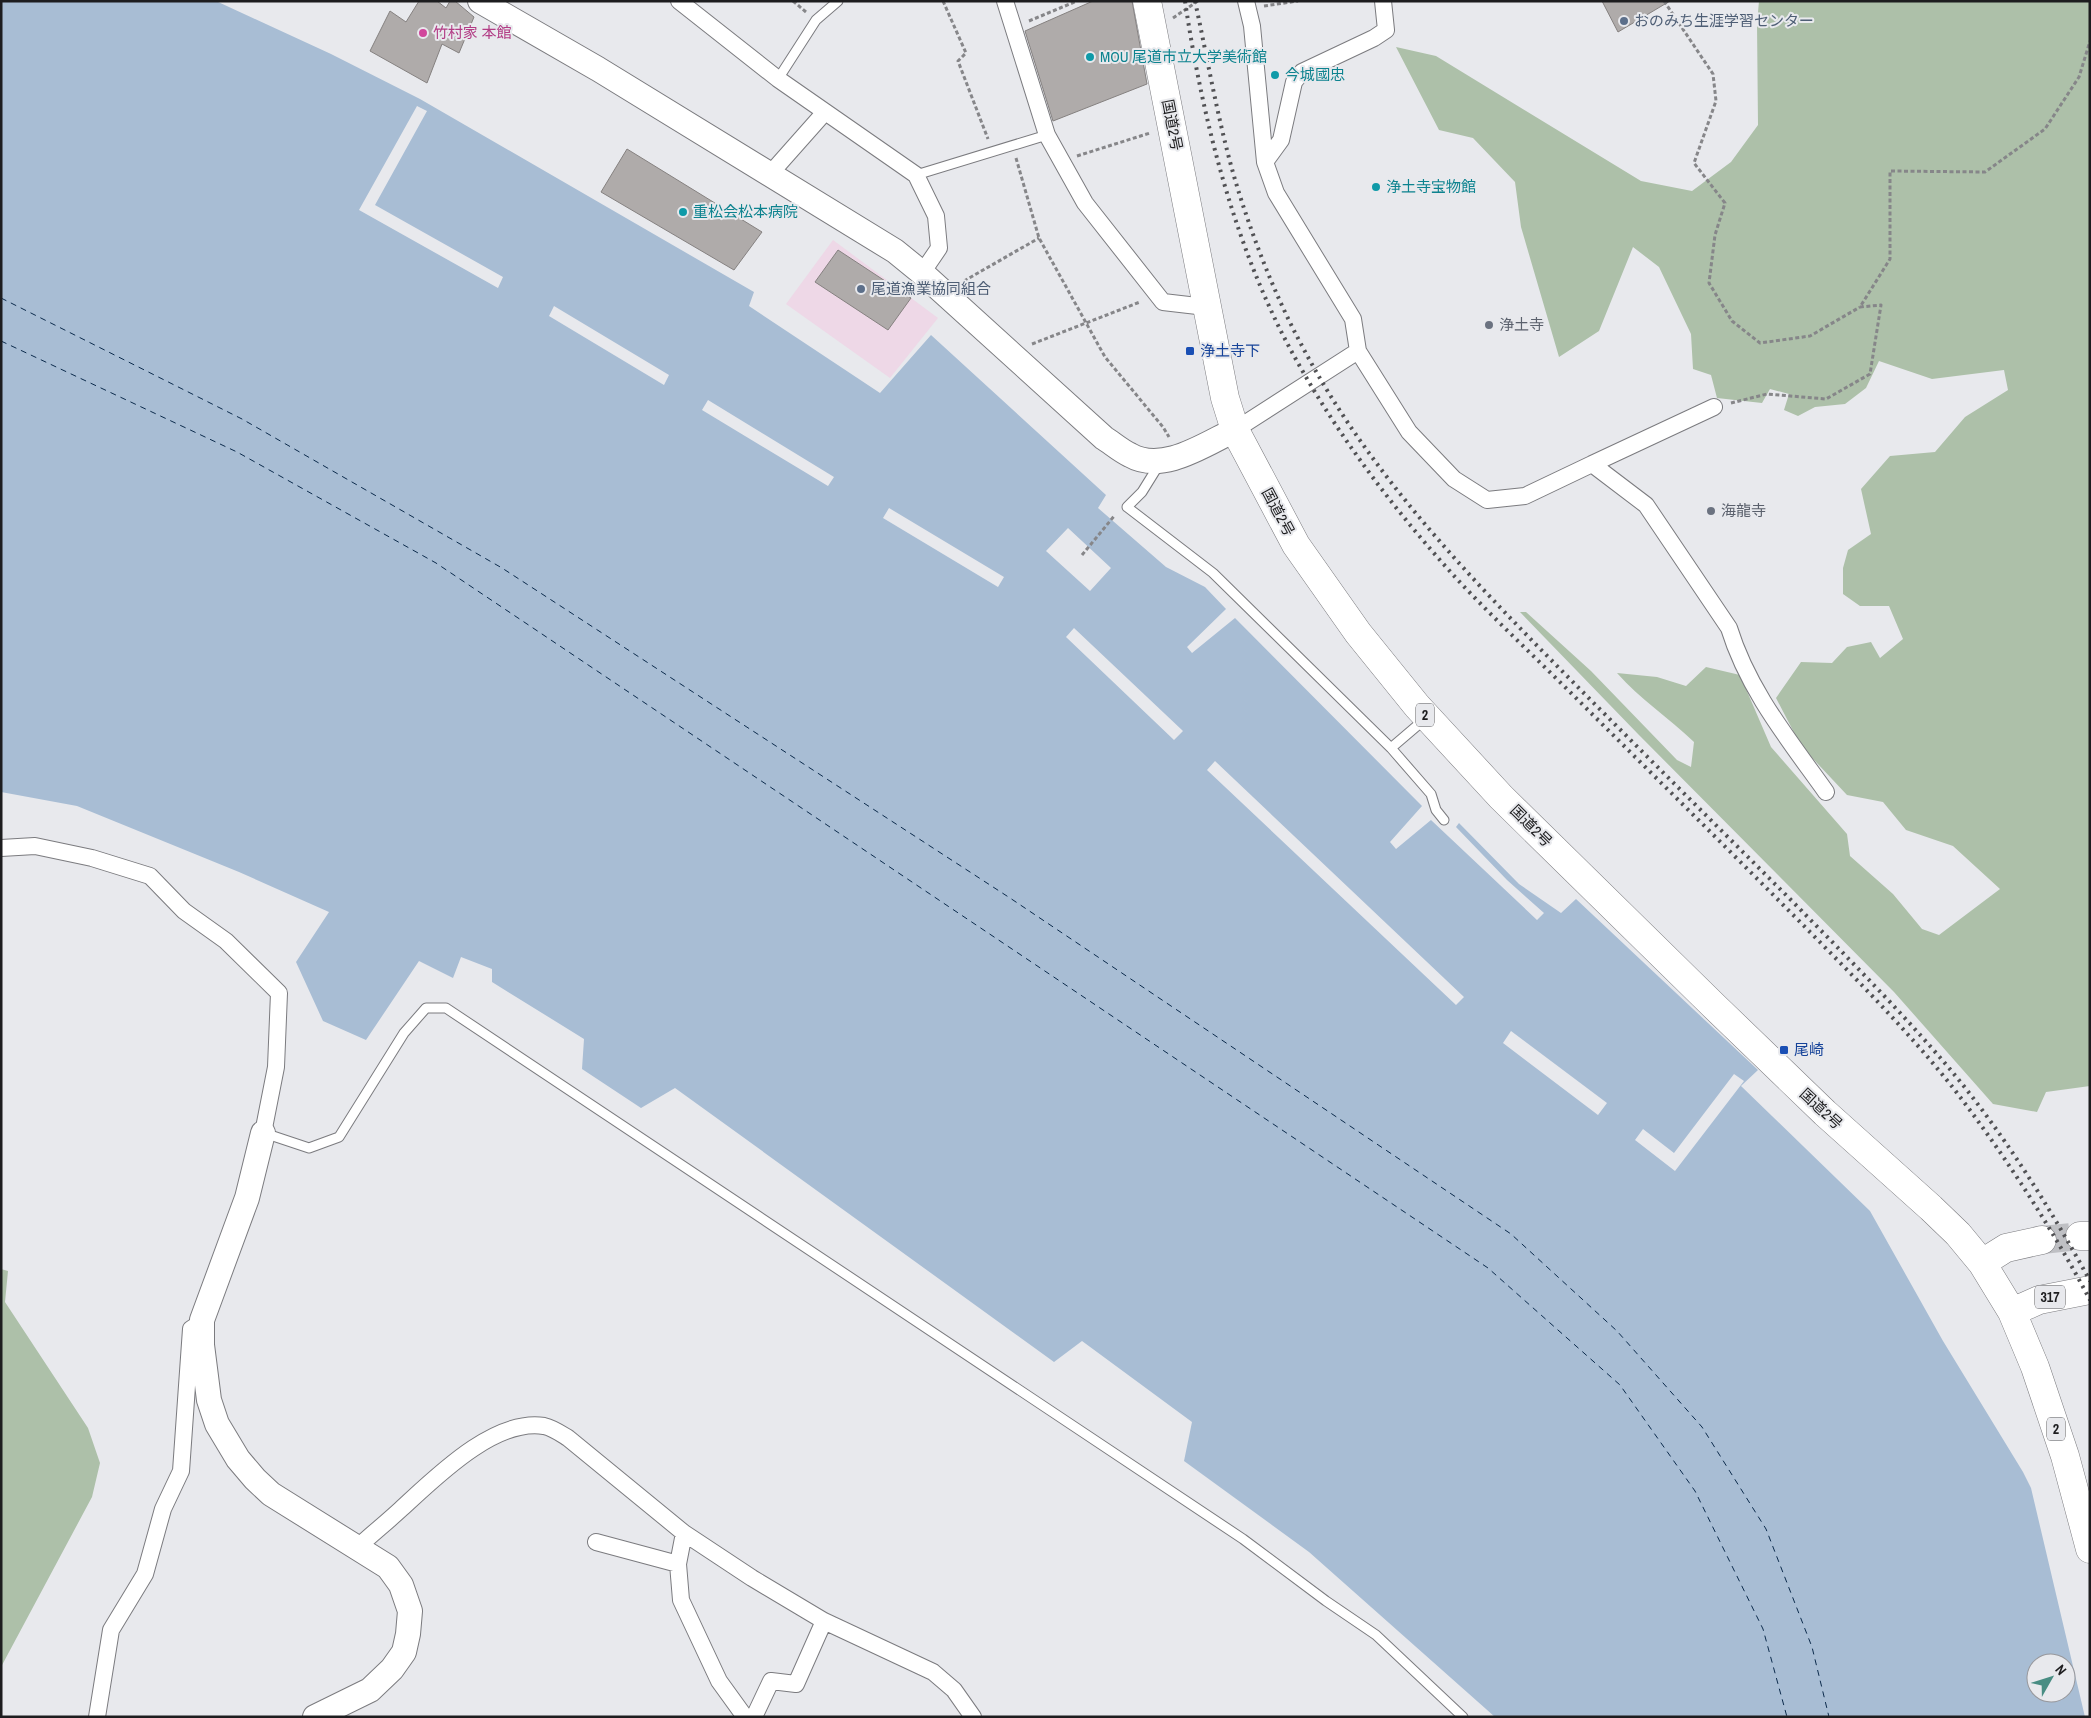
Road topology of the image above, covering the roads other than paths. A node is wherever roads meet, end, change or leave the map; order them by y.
1 (480, 1) edge
2 (679, 1) edge
3 (838, 1) edge
4 (1005, 1) edge
5 (1383, 1) edge
6 (1247, 5) edge
7 (1158, 6) edge
8 (778, 79) junction
9 (824, 112) junction
10 (1047, 135) junction
11 (1265, 162) junction
12 (770, 174) junction
13 (916, 176) junction
14 (922, 272) junction
15 (1206, 307) junction
16 (1358, 351) junction
17 (1714, 407) road end
18 (1235, 430) junction
19 (1170, 458) junction
20 (1592, 464) junction
21 (1427, 717) junction
22 (1392, 748) junction
23 (1826, 792) dead end
24 (1444, 820) dead end
25 (1, 848) edge
26 (263, 1133) junction
27 (2042, 1240) tunnel mouth
28 (1982, 1263) junction
29 (2090, 1290) edge
30 (2012, 1312) junction
31 (202, 1320) junction
32 (684, 1533) junction
33 (596, 1542) dead end
34 (358, 1547) junction
35 (2090, 1550) edge
36 (678, 1564) junction
37 (824, 1621) junction
38 (97, 1717) edge
39 (316, 1717) edge
40 (745, 1717) edge
41 (754, 1717) edge
42 (973, 1717) edge
43 (1463, 1717) edge

1 - 12 street
2 - 8 street
3 - 8 lane
4 - 10 street
5 - 11 street
6 - 11 street
7 - 15 highway, 国道2号 / 2
8 - 9 street
9 - 12 street
9 - 13 street
10 - 13 lane
10 - 15 street
11 - 16 street
12 - 14 street
13 - 14 street
14 - 19 street
15 - 18 highway, 国道2号 / 2
16 - 18 street
16 - 20 street
17 - 20 street
18 - 19 street
18 - 21 highway, 国道2号 / 2
19 - 22 lane
20 - 23 street
21 - 22 lane
21 - 28 highway, 国道2号 / 2
22 - 24 lane
25 - 26 street
26 - 31 street
26 - 43 lane
27 - 28 highway
28 - 30 highway, 国道2号 / 2
29 - 30 highway, 317
30 - 35 highway, 国道2号 / 2
31 - 34 street
31 - 38 street
32 - 34 street
32 - 36 street
32 - 37 street
33 - 36 street
34 - 39 street
36 - 40 street
37 - 41 street
37 - 42 street

